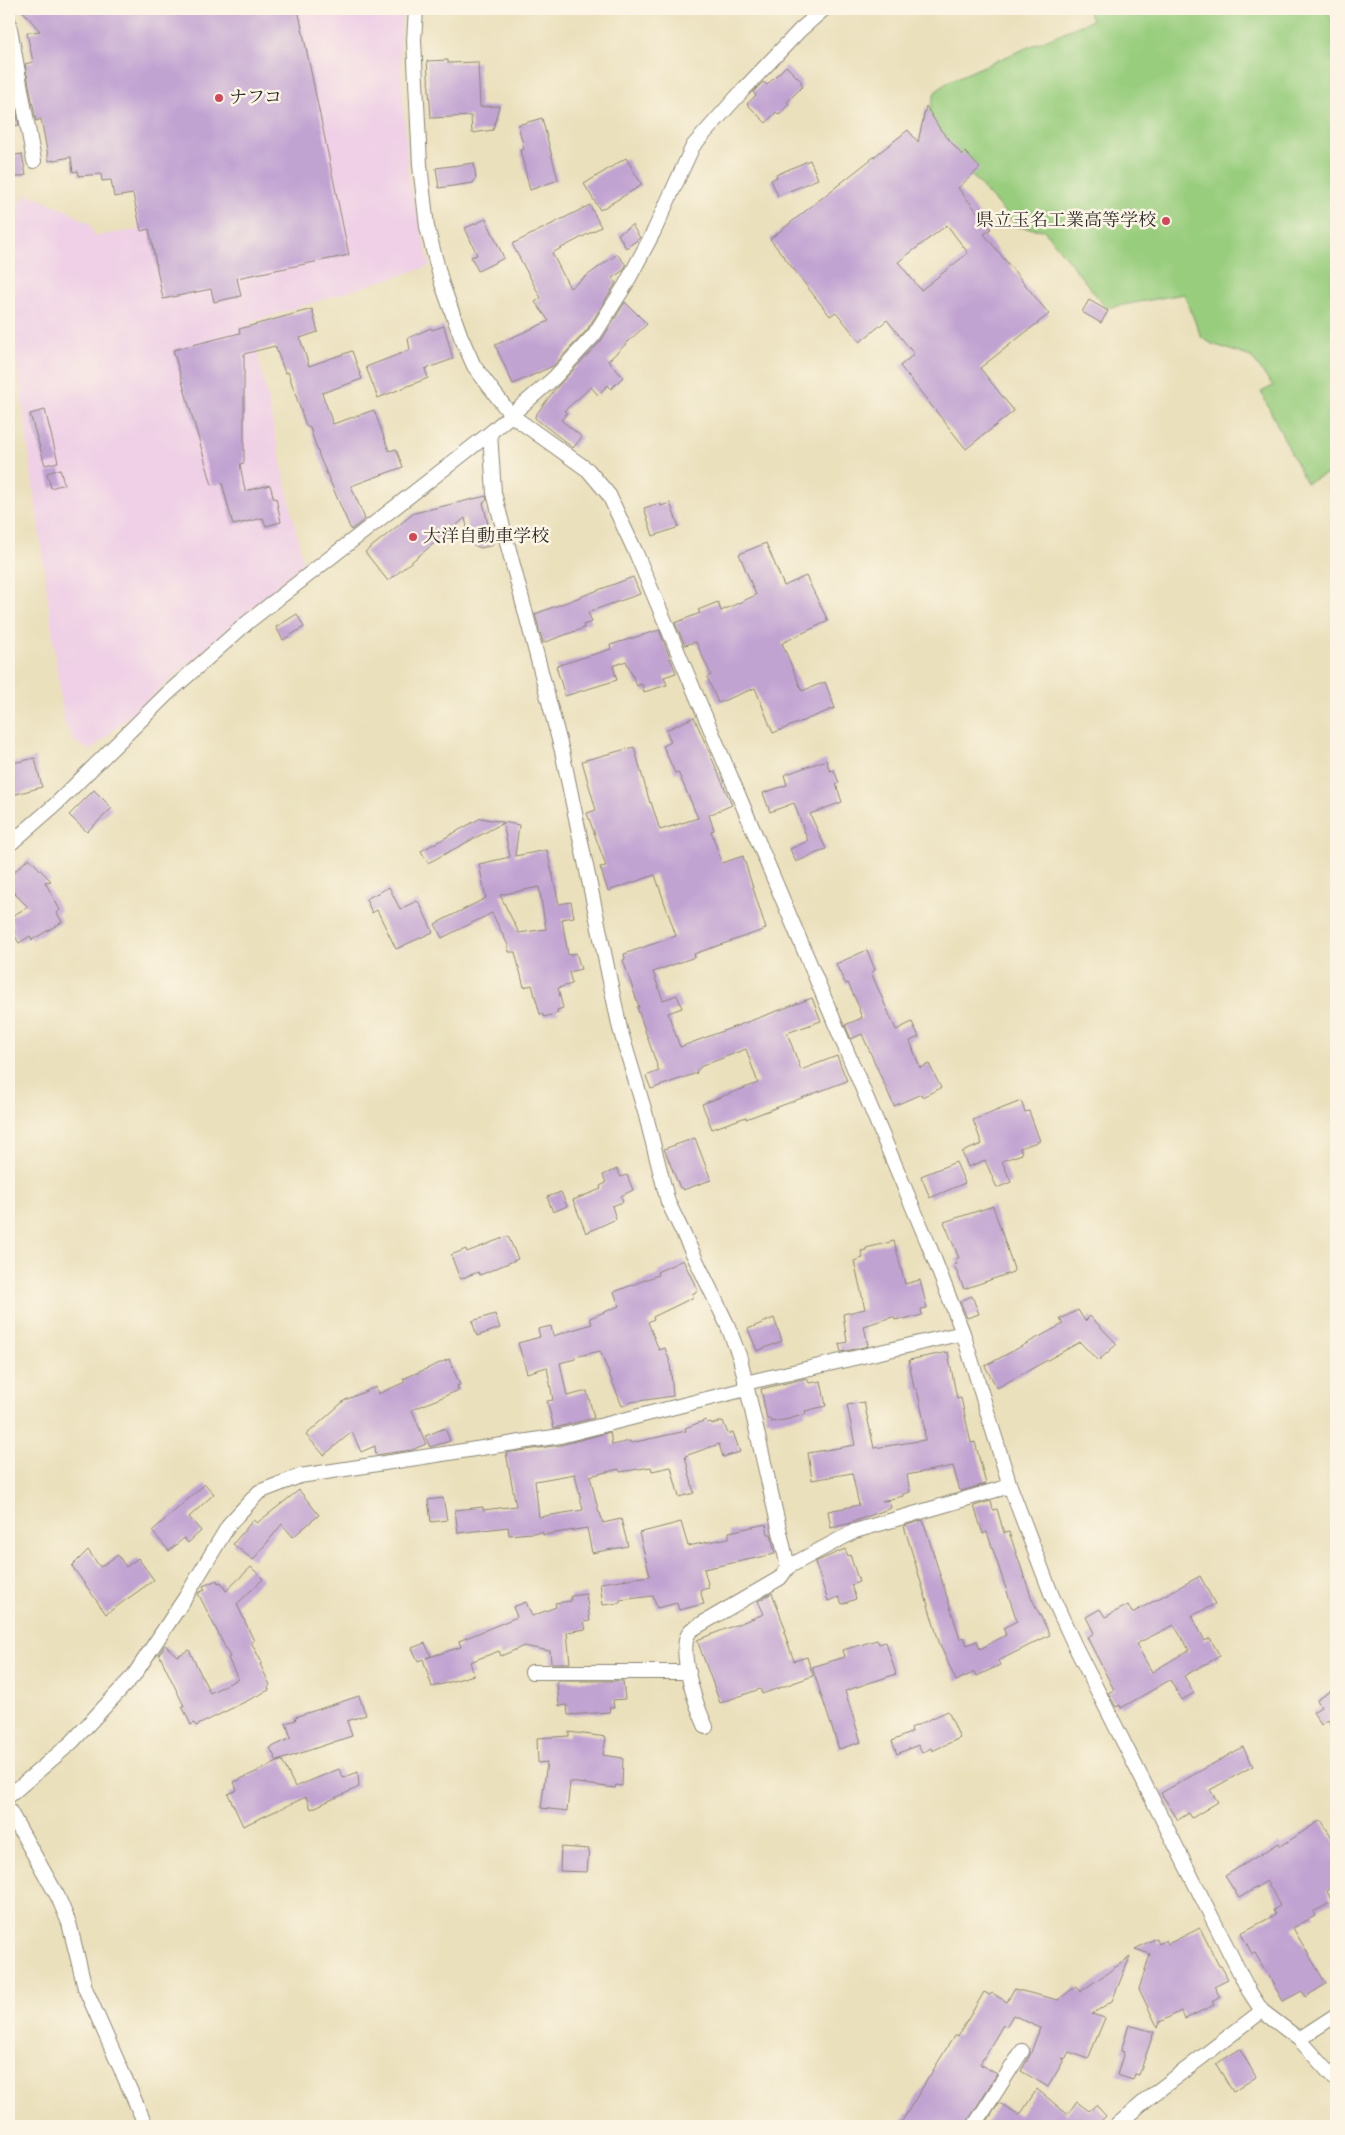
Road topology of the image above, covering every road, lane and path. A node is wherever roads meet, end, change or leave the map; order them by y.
1 (416, 9) edge
2 (824, 9) edge
3 (9, 23) edge
4 (34, 160) dead end
5 (511, 415) junction
6 (490, 433) junction
7 (9, 845) edge
8 (962, 1333) junction
9 (746, 1386) junction
10 (1010, 1486) junction
11 (788, 1567) junction
12 (532, 1672) dead end
13 (689, 1672) junction
14 (706, 1727) dead end
15 (9, 1796) edge
16 (9, 1810) edge
17 (1262, 2011) junction
18 (1336, 2015) edge
19 (1299, 2038) junction
20 (1022, 2051) dead end
21 (1336, 2080) edge
22 (146, 2126) edge
23 (974, 2126) edge
24 (1116, 2126) edge

1 - 5 street
2 - 5 street
3 - 4 street
5 - 6 street
5 - 8 street
6 - 7 street
6 - 9 street
8 - 9 street
8 - 10 street
9 - 11 street
9 - 15 street
10 - 11 street
10 - 17 street
11 - 13 street
12 - 13 street
13 - 14 street
16 - 22 street
17 - 19 street
17 - 24 street
18 - 19 street
19 - 21 street
20 - 23 street

